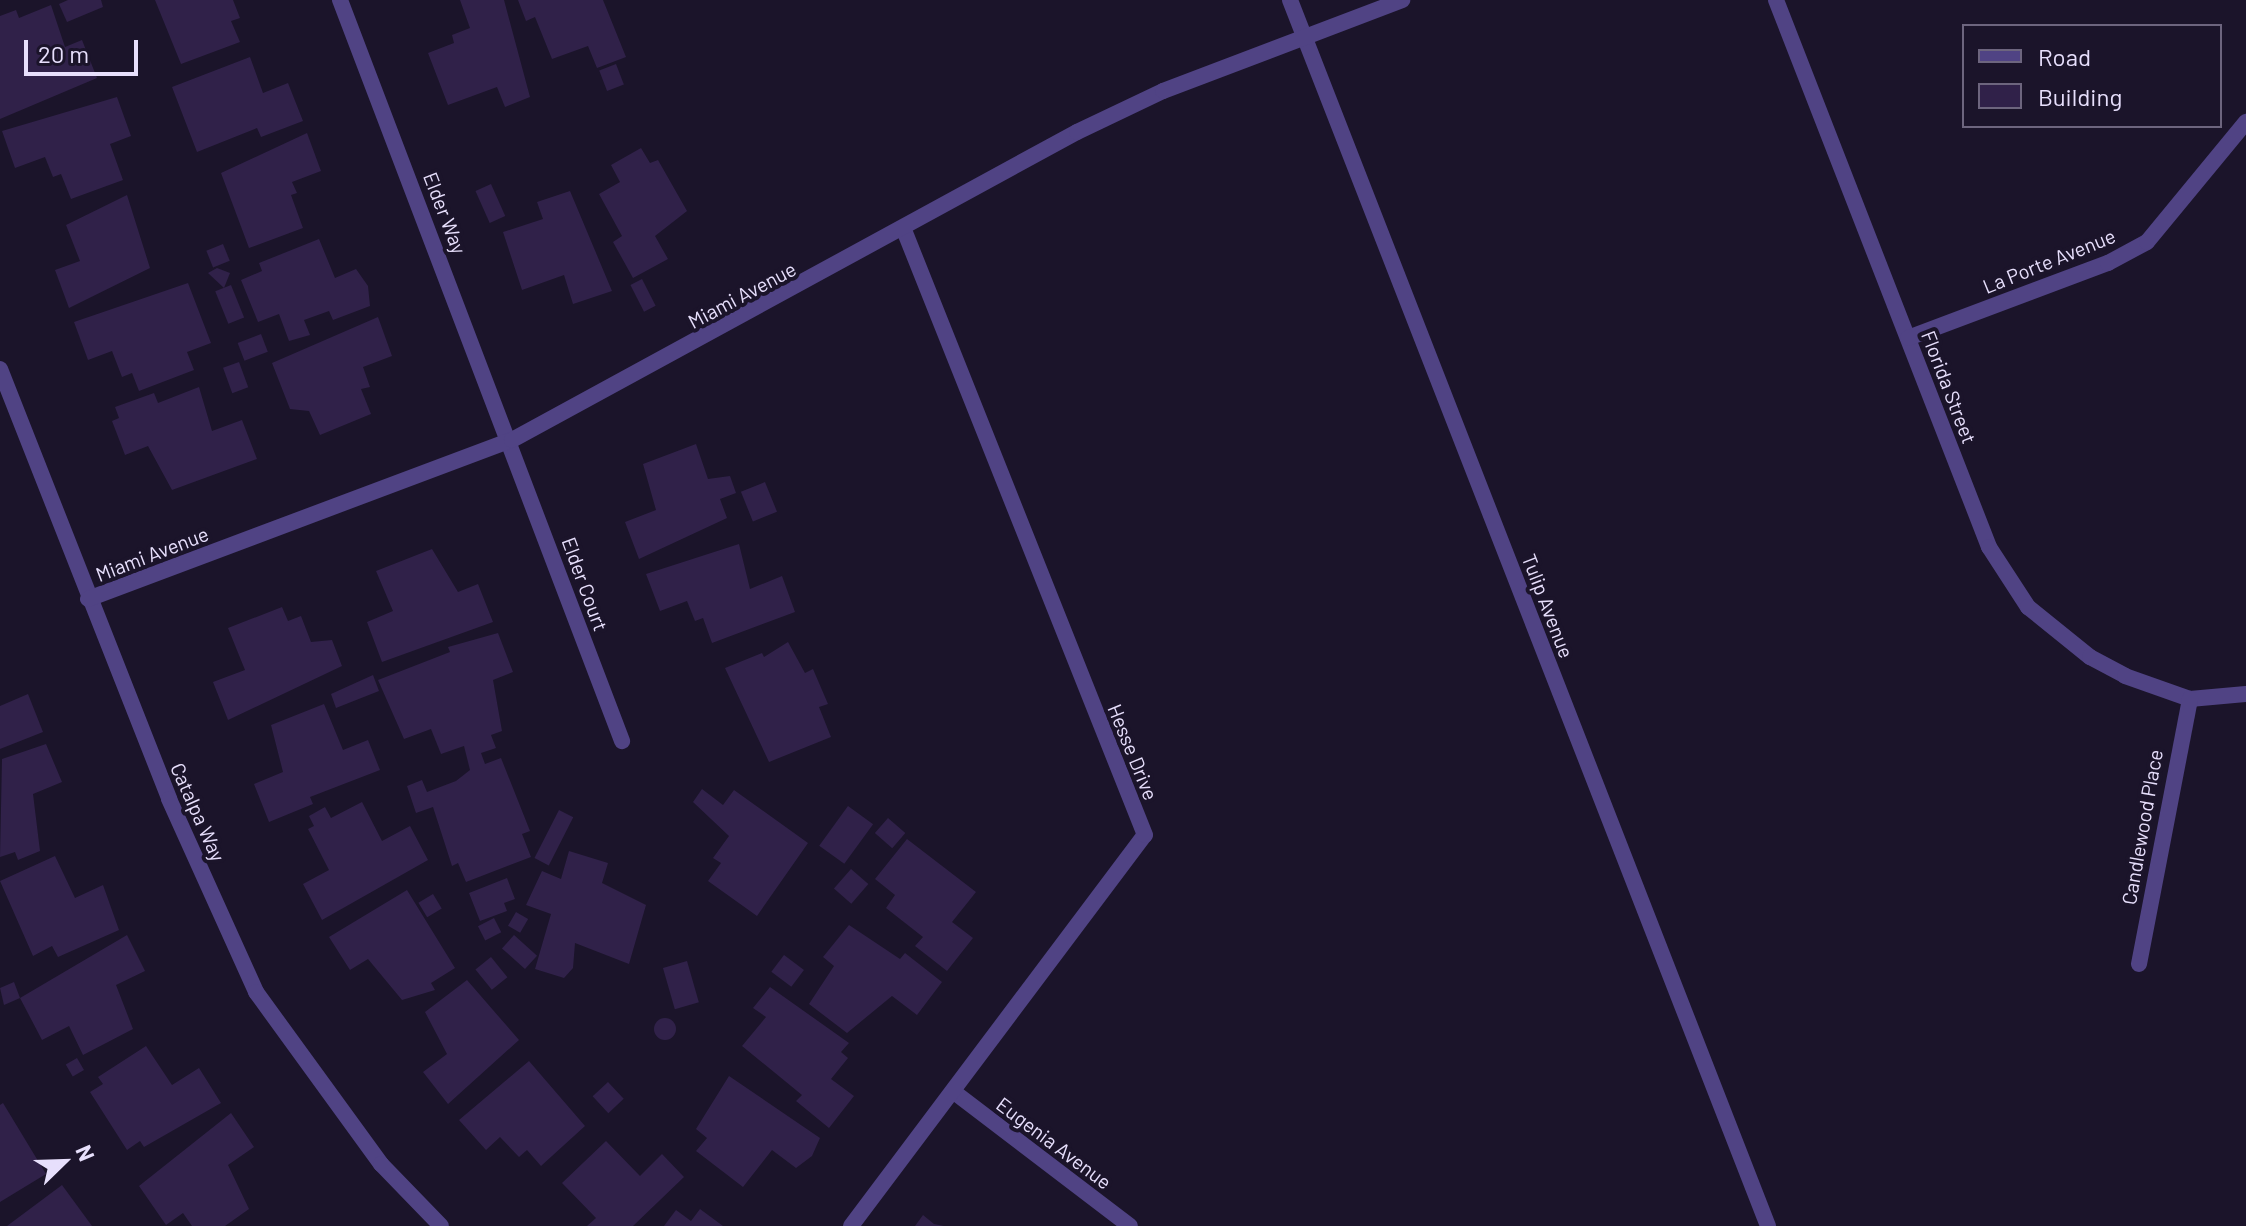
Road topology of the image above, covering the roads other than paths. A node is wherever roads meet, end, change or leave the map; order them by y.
1 (340, 0) edge
2 (1290, 0) edge
3 (1402, 0) edge
4 (1776, 0) edge
5 (1305, 37) junction
6 (2246, 122) edge
7 (904, 230) junction
8 (1908, 338) junction
9 (0, 369) edge
10 (512, 440) junction
11 (88, 599) junction
12 (2246, 694) edge
13 (2190, 699) junction
14 (622, 741) dead end
15 (2139, 964) dead end
16 (954, 1092) junction
17 (441, 1226) edge
18 (851, 1226) edge
19 (1130, 1226) edge
20 (1768, 1226) edge

1 - 10 street, Elder Way
2 - 5 street, Tulip Avenue
3 - 5 street, Miami Avenue
4 - 8 street, Florida Street
5 - 7 street, Miami Avenue
5 - 20 street, Tulip Avenue
6 - 8 street, La Porte Avenue
7 - 10 street, Miami Avenue
7 - 16 street, Hesse Drive
8 - 13 street, Florida Street
9 - 11 street, Catalpa Way
10 - 11 street, Miami Avenue
10 - 14 street, Elder Court
11 - 17 street, Catalpa Way
12 - 13 street
13 - 15 street, Candlewood Place
16 - 18 street, Hesse Drive
16 - 19 street, Eugenia Avenue

